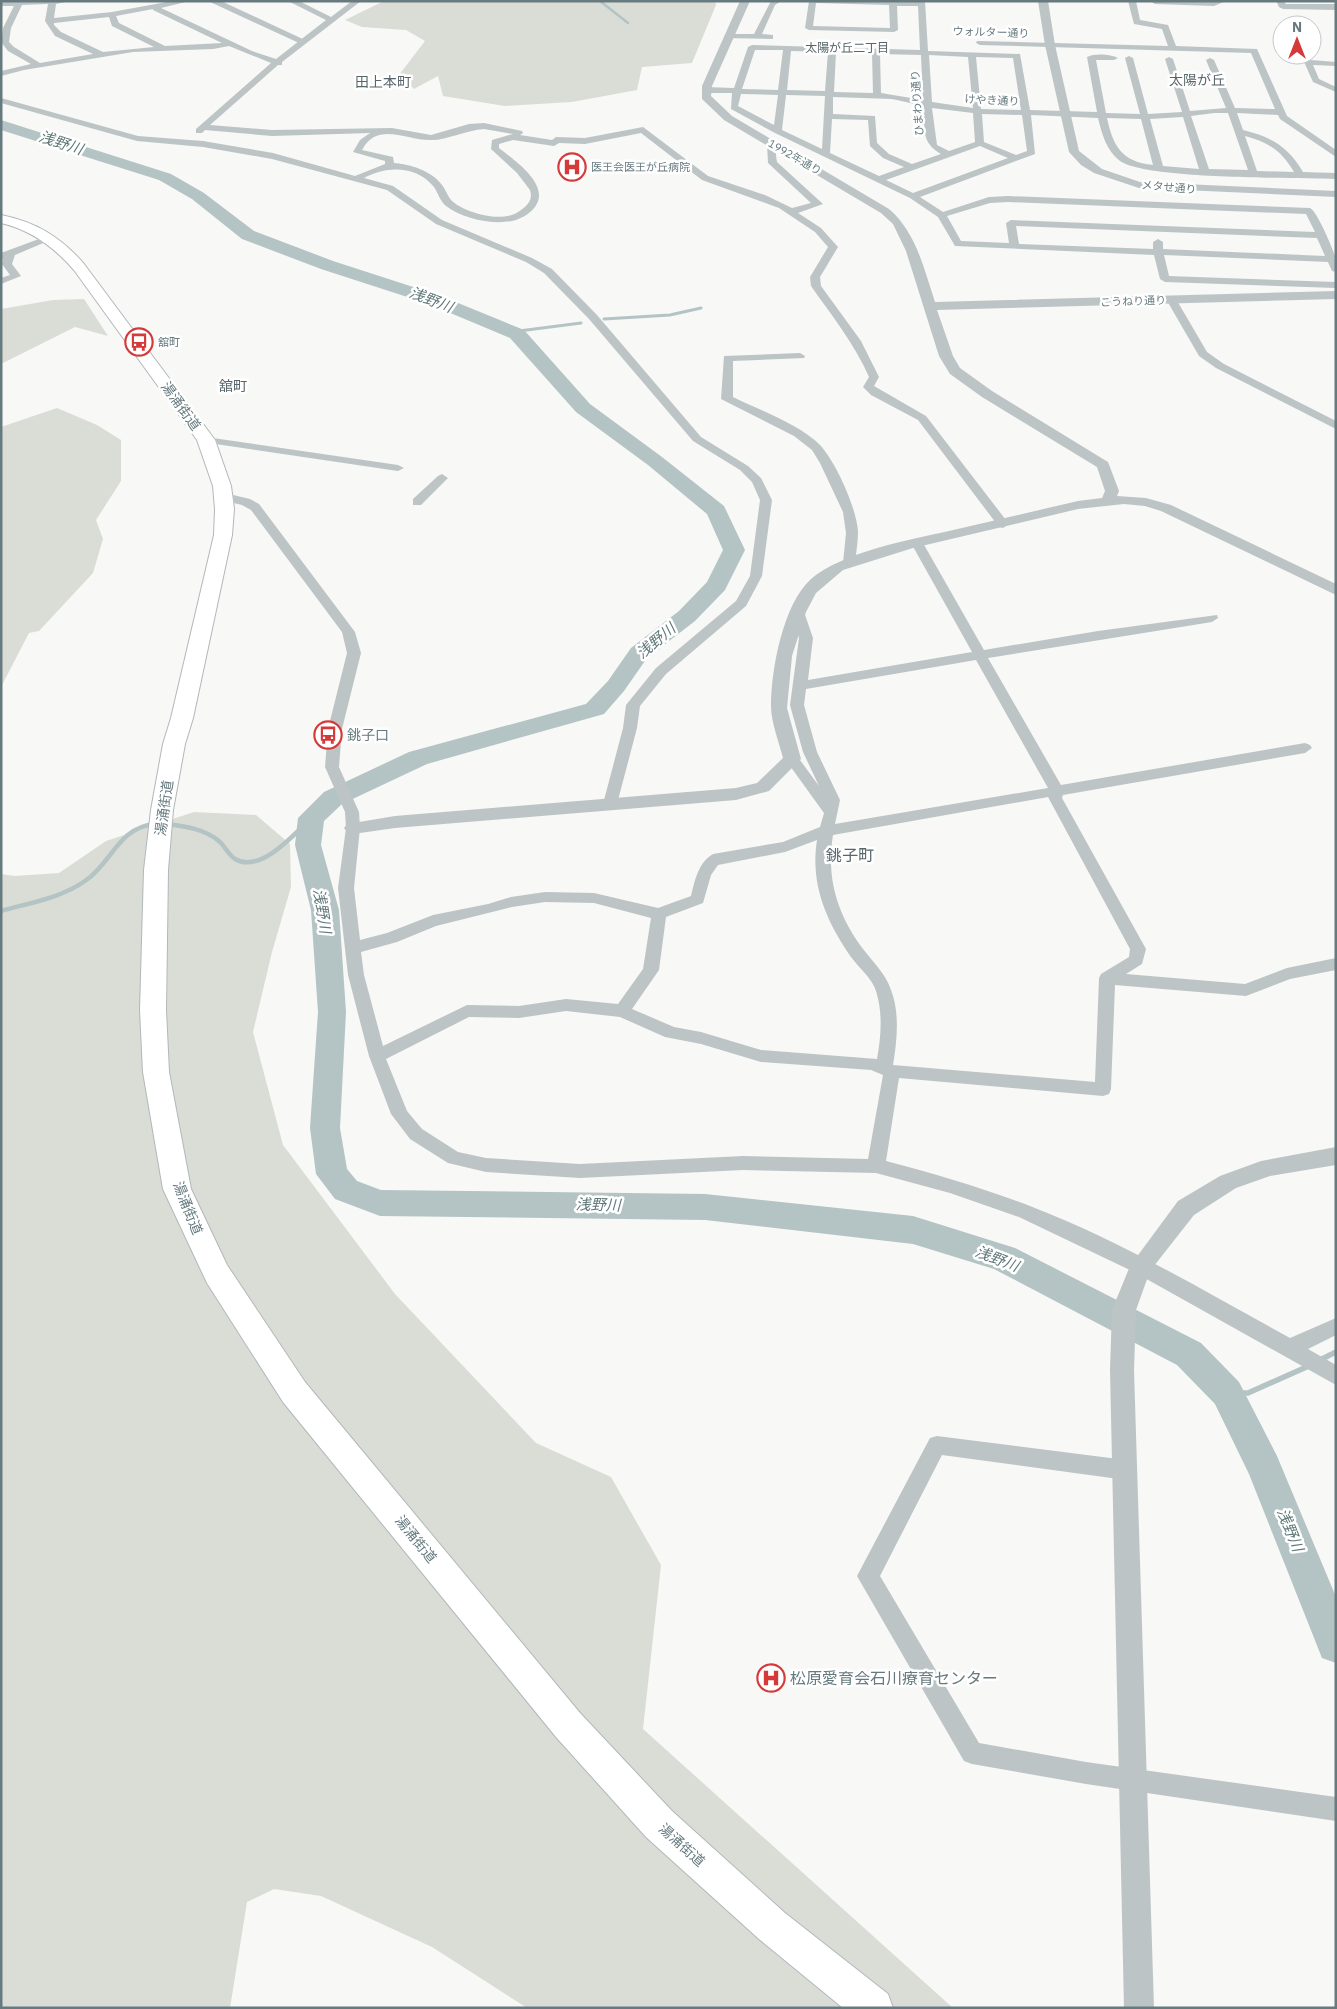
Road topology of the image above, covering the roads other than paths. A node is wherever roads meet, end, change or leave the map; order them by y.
1 (66, 1) edge
2 (186, 1) edge
3 (213, 1) edge
4 (292, 1) edge
5 (357, 1) edge
6 (745, 1) edge
7 (777, 1) edge
8 (814, 1) edge
9 (1043, 1) edge
10 (1132, 1) edge
11 (1155, 1) edge
12 (1221, 1) edge
13 (52, 2) edge
14 (852, 2) edge
15 (893, 3) junction
16 (921, 3) edge
17 (1, 4) edge
18 (19, 4) junction
19 (1281, 4) edge
20 (156, 8) junction
21 (1336, 8) edge
22 (852, 11) dead end
23 (112, 14) junction
24 (332, 20) junction
25 (852, 20) dead end
26 (49, 21) junction
27 (852, 29) junction
28 (728, 36) junction
29 (757, 36) junction
30 (777, 37) dead end
31 (302, 41) junction
32 (914, 41) dead end
33 (924, 41) junction
34 (934, 42) dead end
35 (973, 43) dead end
36 (228, 44) junction
37 (1050, 45) junction
38 (162, 48) junction
39 (787, 48) junction
40 (1173, 49) junction
41 (832, 50) junction
42 (876, 51) junction
43 (924, 52) junction
44 (972, 54) junction
45 (106, 56) junction
46 (1169, 59) dead end
47 (1220, 61) dead end
48 (1322, 61) edge
49 (1249, 62) dead end
50 (1258, 62) junction
51 (279, 63) junction
52 (1335, 64) edge
53 (1309, 65) edge
54 (39, 66) junction
55 (1, 74) edge
56 (706, 90) junction
57 (1336, 90) edge
58 (737, 91) junction
59 (783, 93) junction
60 (830, 94) junction
61 (877, 96) junction
62 (1, 100) edge
63 (928, 103) junction
64 (1232, 110) junction
65 (976, 112) junction
66 (1279, 112) junction
67 (1025, 113) junction
68 (1065, 114) junction
69 (1102, 115) junction
70 (1187, 115) junction
71 (829, 116) junction
72 (1145, 117) junction
73 (203, 127) junction
74 (380, 131) junction
75 (778, 131) junction
76 (1239, 132) junction
77 (556, 140) junction
78 (980, 142) junction
79 (203, 144) junction
80 (771, 144) junction
81 (826, 152) junction
82 (947, 154) junction
83 (1336, 154) edge
84 (1016, 158) junction
85 (389, 165) junction
86 (911, 167) junction
87 (1158, 169) junction
88 (1205, 172) junction
89 (1254, 174) junction
90 (1301, 176) junction
91 (1336, 176) edge
92 (357, 178) junction
93 (879, 179) junction
94 (1180, 188) junction
95 (1336, 194) edge
96 (913, 196) junction
97 (1185, 205) junction
98 (790, 212) junction
99 (942, 215) junction
100 (1, 219) edge
101 (1173, 228) junction
102 (1322, 235) junction
103 (50, 238) junction
104 (1014, 246) junction
105 (1158, 252) junction
106 (5, 255) edge
107 (1332, 259) junction
108 (1336, 270) edge
109 (1165, 279) joint
110 (1, 281) edge
111 (1336, 285) edge
112 (1336, 295) edge
113 (1171, 300) junction
114 (930, 306) junction
115 (800, 356) dead end
116 (1336, 426) edge
117 (206, 440) junction
118 (398, 468) dead end
119 (442, 478) dead end
120 (225, 497) junction
121 (1108, 501) junction
122 (417, 502) dead end
123 (1003, 524) junction
124 (917, 543) junction
125 (849, 563) junction
126 (1336, 590) edge
127 (798, 612) junction
128 (1212, 618) dead end
129 (981, 655) junction
130 (800, 686) junction
131 (1305, 748) dead end
132 (792, 759) junction
133 (1056, 790) junction
134 (610, 804) junction
135 (831, 813) junction
136 (352, 820) junction
137 (825, 832) junction
138 (659, 914) junction
139 (353, 948) junction
140 (1336, 964) edge
141 (1108, 978) junction
142 (622, 1011) junction
143 (377, 1056) junction
144 (888, 1070) junction
145 (1336, 1156) edge
146 (876, 1166) junction
147 (1141, 1266) junction
148 (1336, 1326) edge
149 (1296, 1352) junction
150 (1332, 1374) edge
151 (1126, 1470) junction
152 (1134, 1778) junction
153 (1336, 1808) edge
154 (874, 2008) edge
155 (1139, 2008) edge

1 - 13 street
2 - 20 street
3 - 31 street
4 - 24 street
5 - 24 street
6 - 28 street
7 - 29 street
8 - 14 street
8 - 27 street
9 - 37 street, メタせ通り
10 - 40 street
11 - 12 street
13 - 18 street
13 - 26 street
14 - 15 street
14 - 22 street
15 - 16 street
15 - 27 street
16 - 33 street, ひまわり通り
17 - 18 street
18 - 54 street
19 - 21 street
20 - 23 street
20 - 36 street
23 - 26 street
23 - 38 street
24 - 31 street
25 - 27 street
26 - 45 street
28 - 29 street
28 - 56 street
29 - 30 street
31 - 51 street
32 - 33 street, ウォルター通り
33 - 34 street, ウォルター通り
33 - 43 street, ひまわり通り
35 - 37 street, ウォルター通り
36 - 38 street
36 - 51 street
37 - 40 street, ウォルター通り
37 - 68 street, メタせ通り
38 - 45 street
39 - 41 street
39 - 58 street
39 - 59 street
40 - 50 street, ウォルター通り
41 - 42 street
41 - 60 street
42 - 43 street
42 - 61 street
43 - 44 street
43 - 63 street, ひまわり通り
44 - 65 street
44 - 67 street
45 - 54 street
46 - 70 street
47 - 64 street
48 - 52 street
49 - 50 street
50 - 66 street
51 - 73 street
53 - 57 street
54 - 55 street
56 - 58 street, けやき通り
56 - 80 street, 1992年通り
58 - 59 street, けやき通り
58 - 75 street
59 - 60 street, けやき通り
59 - 75 street
60 - 61 street, けやき通り
60 - 71 street
61 - 63 street, けやき通り
62 - 79 street
63 - 65 street, けやき通り
63 - 82 street, ひまわり通り
64 - 66 street, けやき通り
64 - 70 street, けやき通り
64 - 76 street
65 - 67 street, けやき通り
65 - 78 street
66 - 83 street
67 - 68 street, けやき通り
67 - 84 street
68 - 69 street, けやき通り
68 - 94 street, メタせ通り
69 - 72 street, けやき通り
69 - 72 street
69 - 87 street
70 - 72 street, けやき通り
70 - 88 street
71 - 81 street
71 - 86 street
72 - 87 street
73 - 74 street
73 - 79 street
74 - 77 street
74 - 85 street
75 - 81 street
76 - 89 street
76 - 90 street
77 - 85 street
77 - 98 street
78 - 82 street
78 - 84 street
79 - 92 street
80 - 98 street
80 - 114 street, 1992年通り
81 - 93 street
82 - 86 street
84 - 96 street
85 - 92 street
86 - 93 street
87 - 88 street
88 - 89 street
89 - 90 street
90 - 91 street
92 - 134 street
93 - 96 street
94 - 95 street, メタせ通り
94 - 97 street
96 - 99 street
97 - 99 street
97 - 101 street
97 - 102 street
98 - 123 street
99 - 104 street
100 - 103 main road, 湯涌街道
101 - 102 street
101 - 104 street
101 - 105 street
102 - 107 street
103 - 106 street
103 - 117 main road, 湯涌街道
104 - 105 street
105 - 107 street
105 - 109 street
106 - 110 street
107 - 108 street
109 - 111 street
112 - 113 street, こうねり通り
113 - 114 street, こうねり通り
113 - 116 street
114 - 121 street, 1992年通り
115 - 125 street
117 - 118 street
117 - 120 main road, 湯涌街道
119 - 122 street
120 - 136 street
120 - 154 main road, 湯涌街道
121 - 123 street
121 - 126 street
123 - 124 street
124 - 125 street
124 - 129 street
125 - 127 street
127 - 130 street
127 - 132 street
128 - 129 street
129 - 130 street
129 - 133 street
130 - 135 street
131 - 133 street
132 - 134 street
132 - 135 street
133 - 137 street
133 - 141 street
134 - 136 street
135 - 137 street
136 - 139 street
137 - 138 street
137 - 144 street
138 - 139 street
138 - 142 street
139 - 143 street
140 - 141 street
141 - 144 street
142 - 143 street
142 - 144 street
143 - 146 street
144 - 146 street
145 - 147 street
146 - 147 street
147 - 149 street
147 - 151 street
148 - 149 street
149 - 150 street
151 - 152 street
151 - 152 street
152 - 153 street
152 - 155 street

